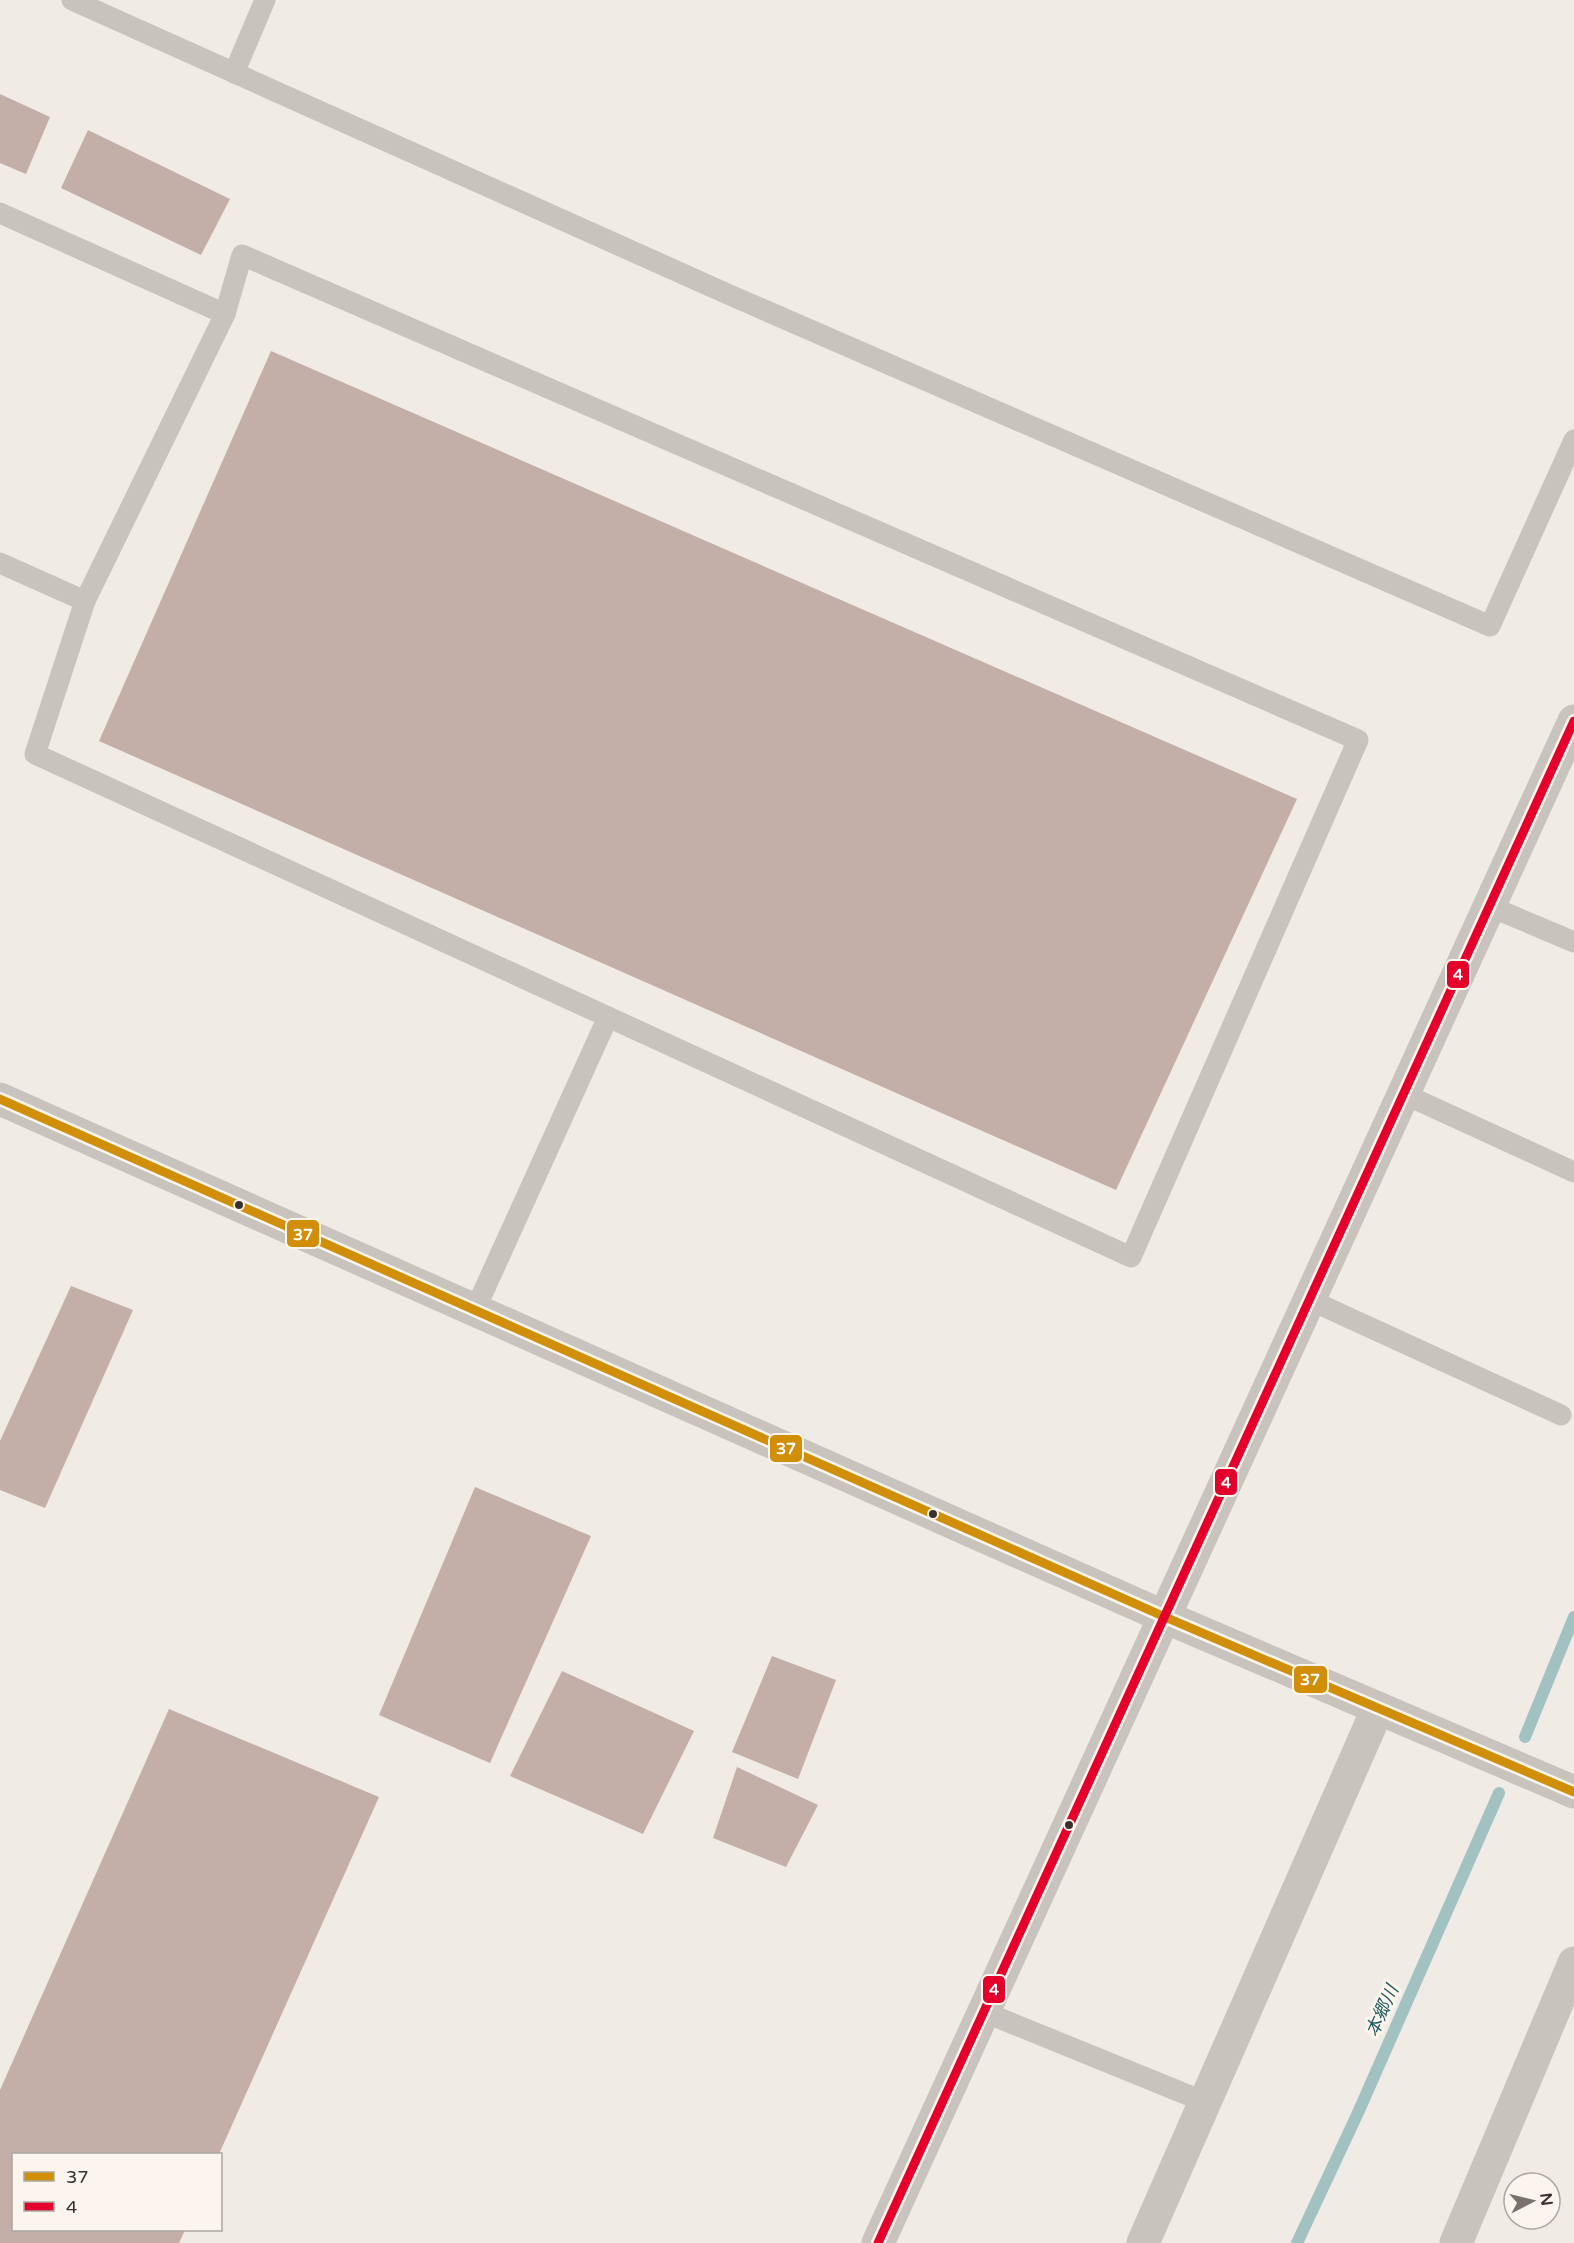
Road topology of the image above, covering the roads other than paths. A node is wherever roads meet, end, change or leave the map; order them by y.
1 (72, 0) edge
2 (265, 0) edge
3 (234, 73) junction
4 (0, 213) edge
5 (225, 314) junction
6 (1574, 440) edge
7 (0, 563) edge
8 (85, 601) junction
9 (1574, 721) edge
10 (1489, 906) junction
11 (1574, 942) edge
12 (608, 1017) junction
13 (1404, 1094) junction
14 (0, 1099) edge
15 (1574, 1172) edge
16 (1310, 1300) junction
17 (475, 1310) junction
18 (1561, 1415) dead end
19 (1165, 1617) junction
20 (1378, 1708) junction
21 (1574, 1792) edge
22 (1574, 1963) edge
23 (984, 2012) junction
24 (1205, 2102) junction
25 (878, 2243) edge
26 (1143, 2243) edge
27 (1456, 2243) edge

1 - 3 lane
2 - 3 lane
3 - 6 lane
4 - 5 lane
5 - 8 lane
5 - 12 lane
7 - 8 lane
8 - 12 lane
9 - 10 street
10 - 11 lane
10 - 13 street
12 - 17 lane
13 - 15 lane
13 - 16 street
14 - 17 street
16 - 18 lane
16 - 19 street
17 - 19 street
19 - 20 street
19 - 23 street
20 - 21 street
20 - 24 street
22 - 27 street
23 - 24 lane
23 - 25 street
24 - 26 street

